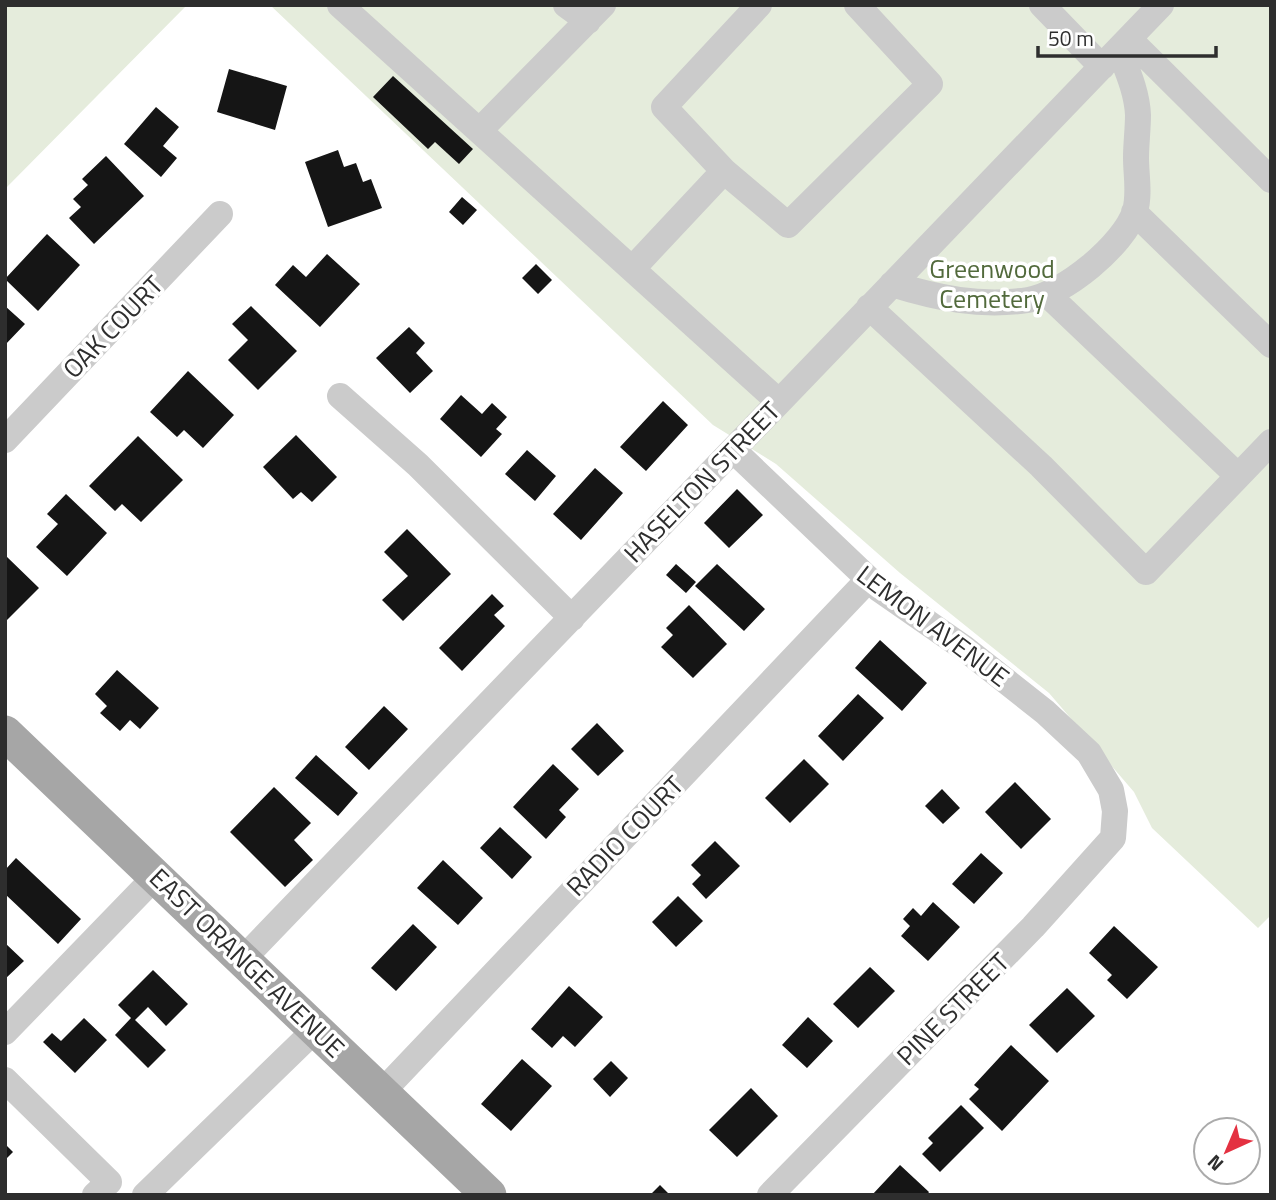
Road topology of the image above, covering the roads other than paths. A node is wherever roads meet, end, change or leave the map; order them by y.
1 (340, 5) edge
2 (566, 5) edge
3 (759, 5) edge
4 (1042, 5) edge
5 (1161, 5) edge
6 (869, 9) edge
7 (596, 13) edge
8 (1117, 52) junction
9 (480, 131) junction
10 (724, 171) junction
11 (1271, 180) edge
12 (1135, 212) junction
13 (220, 214) dead end
14 (634, 267) junction
15 (892, 284) junction
16 (1048, 295) junction
17 (869, 307) junction
18 (1271, 345) edge
19 (340, 396) dead end
20 (779, 402) junction
21 (5, 440) edge
22 (1271, 442) edge
23 (733, 450) junction
24 (1238, 476) junction
25 (868, 580) junction
26 (572, 618) junction
27 (5, 733) edge
28 (1115, 811) joint
29 (156, 876) junction
30 (243, 960) junction
31 (316, 1030) junction
32 (5, 1032) edge
33 (5, 1080) edge
34 (382, 1092) junction
35 (110, 1190) edge
36 (145, 1195) edge
37 (489, 1195) edge
38 (770, 1195) edge

1 - 9 street
2 - 7 street
3 - 10 street
4 - 8 street
5 - 8 street, HASELTON STREET
6 - 10 street
7 - 9 street
8 - 11 street
8 - 12 street
8 - 15 street, HASELTON STREET
9 - 14 street
10 - 14 street
12 - 16 street
12 - 18 street
13 - 21 street, OAK COURT
14 - 20 street
15 - 16 street
15 - 17 street, HASELTON STREET
16 - 24 street
17 - 20 street, HASELTON STREET
17 - 24 street
19 - 26 street
20 - 23 street, HASELTON STREET
22 - 24 street
23 - 25 street, LEMON AVENUE
23 - 26 street, HASELTON STREET
25 - 28 street, LEMON AVENUE
25 - 34 street, RADIO COURT
26 - 30 street, HASELTON STREET
27 - 29 main road, EAST ORANGE AVENUE
28 - 38 street, PINE STREET
29 - 30 main road, EAST ORANGE AVENUE
29 - 32 street
30 - 31 main road, EAST ORANGE AVENUE
31 - 34 main road, EAST ORANGE AVENUE
31 - 36 street
33 - 35 street
34 - 37 main road, EAST ORANGE AVENUE

